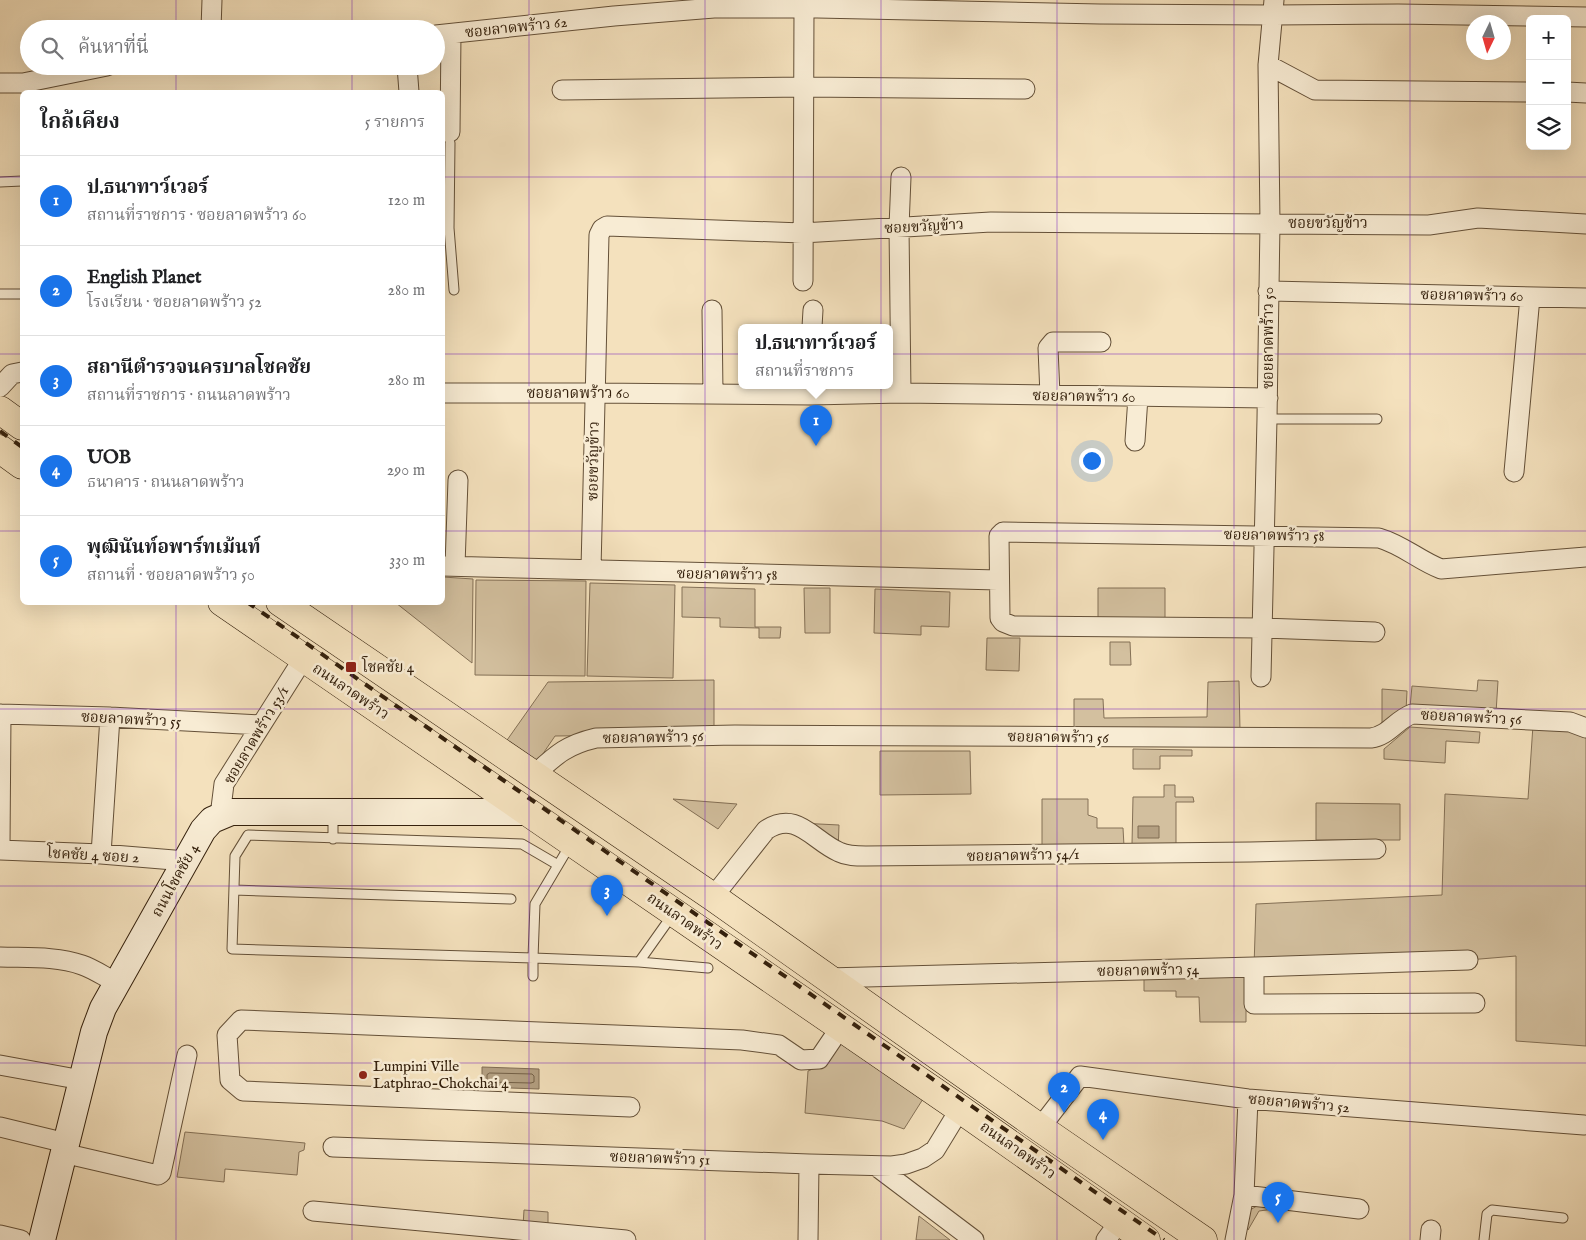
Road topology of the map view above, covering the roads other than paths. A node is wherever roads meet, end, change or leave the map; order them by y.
1 (212, 0) edge
2 (737, 4) edge
3 (813, 5) edge
4 (1100, 7) edge
5 (1398, 7) edge
6 (615, 8) edge
7 (1274, 8) edge
8 (1584, 11) edge
9 (211, 20) edge
10 (445, 34) edge
11 (445, 50) edge
12 (1268, 65) junction
13 (60, 75) edge
14 (408, 75) edge
15 (0, 83) edge
16 (804, 87) junction
17 (1025, 88) dead end
18 (409, 90) edge
19 (562, 90) dead end
20 (1526, 92) edge
21 (1571, 92) edge
22 (1586, 93) edge
23 (446, 137) edge
24 (901, 177) dead end
25 (20, 181) edge
26 (0, 182) edge
27 (1270, 223) junction
28 (1586, 224) edge
29 (899, 227) junction
30 (446, 228) edge
31 (802, 232) junction
32 (803, 281) dead end
33 (454, 290) dead end
34 (1268, 291) junction
35 (0, 294) edge
36 (20, 294) edge
37 (1530, 296) junction
38 (1586, 298) edge
39 (712, 310) dead end
40 (1101, 342) dead end
41 (20, 372) edge
42 (0, 387) edge
43 (812, 390) edge
44 (445, 393) edge
45 (594, 393) junction
46 (900, 393) junction
47 (713, 394) junction
48 (1050, 395) junction
49 (1138, 397) junction
50 (1268, 398) junction
51 (0, 410) edge
52 (1267, 419) junction
53 (1377, 419) dead end
54 (20, 425) edge
55 (1135, 441) dead end
56 (0, 449) edge
57 (20, 464) edge
58 (1514, 472) dead end
59 (458, 480) dead end
60 (1264, 535) junction
61 (1586, 557) edge
62 (449, 566) edge
63 (591, 569) junction
64 (998, 580) junction
65 (226, 605) edge
66 (284, 605) edge
67 (1262, 628) junction
68 (1375, 632) dead end
69 (303, 659) junction
70 (1261, 677) dead end
71 (1, 714) edge
72 (110, 717) junction
73 (261, 725) junction
74 (1586, 728) edge
75 (534, 775) junction
76 (332, 812) junction
77 (528, 812) junction
78 (220, 816) junction
79 (333, 839) junction
80 (0, 846) edge
81 (1376, 849) dead end
82 (0, 850) edge
83 (101, 854) junction
84 (564, 854) junction
85 (186, 862) junction
86 (234, 890) junction
87 (713, 897) junction
88 (511, 899) dead end
89 (673, 913) junction
90 (0, 956) edge
91 (533, 958) junction
92 (1468, 960) dead end
93 (639, 962) junction
94 (1254, 967) junction
95 (708, 968) dead end
96 (533, 976) dead end
97 (828, 978) junction
98 (117, 983) junction
99 (1476, 1003) dead end
100 (840, 1028) junction
101 (187, 1055) dead end
102 (0, 1065) edge
103 (82, 1080) junction
104 (1248, 1099) junction
105 (630, 1107) dead end
106 (960, 1109) junction
107 (1584, 1125) dead end
108 (0, 1127) edge
109 (1040, 1128) junction
110 (333, 1147) dead end
111 (64, 1148) junction
112 (808, 1164) junction
113 (876, 1166) junction
114 (1244, 1196) junction
115 (1359, 1209) dead end
116 (314, 1210) dead end
117 (1563, 1218) dead end
118 (1113, 1231) edge
119 (0, 1235) edge
120 (21, 1240) edge
121 (42, 1240) edge
122 (626, 1240) edge
123 (808, 1240) edge
124 (974, 1240) edge
125 (1146, 1240) edge
126 (1203, 1240) edge
127 (1235, 1240) edge
128 (1484, 1240) edge

1 - 9 street
2 - 3 street, ซอยลาดพร้าว 62
2 - 6 street, ซอยลาดพร้าว 62
3 - 4 street, ซอยลาดพร้าว 62
3 - 16 street
4 - 7 street, ซอยลาดพร้าว 62
5 - 7 street, ซอยลาดพร้าว 62
5 - 8 street, ซอยลาดพร้าว 62
6 - 10 street, ซอยลาดพร้าว 62
7 - 12 street, ซอยลาดพร้าว 50
11 - 23 street
12 - 20 street
12 - 27 street, ซอยลาดพร้าว 50
13 - 15 street
14 - 18 street
16 - 17 street
16 - 19 street
16 - 31 street
21 - 22 street
23 - 30 lane
24 - 29 street
25 - 26 lane
27 - 28 street, ซอยขวัญข้าว
27 - 29 street, ซอยขวัญข้าว
27 - 34 street, ซอยลาดพร้าว 50
29 - 31 street, ซอยขวัญข้าว
29 - 46 street
30 - 33 lane
31 - 32 street
31 - 45 street, ซอยขวัญข้าว
34 - 37 street, ซอยลาดพร้าว 60
34 - 50 street, ซอยลาดพร้าว 50
35 - 36 lane
37 - 38 street, ซอยลาดพร้าว 60
37 - 58 street
39 - 47 street
40 - 48 street
41 - 42 street
43 - 46 street, ซอยลาดพร้าว 60
43 - 47 street, ซอยลาดพร้าว 60
44 - 45 street, ซอยลาดพร้าว 60
45 - 47 street, ซอยลาดพร้าว 60
45 - 63 street, ซอยขวัญข้าว
46 - 48 street, ซอยลาดพร้าว 60
48 - 49 street, ซอยลาดพร้าว 60
49 - 50 street, ซอยลาดพร้าว 60
49 - 55 street
50 - 52 street, ซอยลาดพร้าว 50
51 - 54 main road
52 - 53 lane
52 - 60 street, ซอยลาดพร้าว 50
56 - 57 main road
59 - 62 street, ซอยลาดพร้าว 58
60 - 61 street, ซอยลาดพร้าว 58
60 - 64 street, ซอยลาดพร้าว 58
60 - 67 street, ซอยลาดพร้าว 50
62 - 63 street, ซอยลาดพร้าว 58
63 - 64 street, ซอยลาดพร้าว 58
64 - 67 street, ซอยลาดพร้าว 58
65 - 69 main road, ถนนลาดพร้าว
66 - 75 main road, ถนนลาดพร้าว
67 - 68 street, ซอยลาดพร้าว 58
67 - 70 street, ซอยลาดพร้าว 50
69 - 73 street, ซอยลาดพร้าว 53/1
69 - 77 main road, ถนนลาดพร้าว
71 - 72 street, ซอยลาดพร้าว 55
71 - 80 street
72 - 73 street, ซอยลาดพร้าว 55
72 - 83 street
73 - 78 street, ซอยลาดพร้าว 53/1
74 - 75 street, ซอยลาดพร้าว 56
75 - 87 main road, ถนนลาดพร้าว
76 - 77 main road
76 - 78 main road
76 - 79 lane
77 - 84 main road, ถนนลาดพร้าว
78 - 85 main road, ถนนโชคชัย 4
79 - 84 lane
79 - 86 lane
81 - 87 street, ซอยลาดพร้าว 54/1
82 - 83 street, โชคชัย 4 ซอย 2
83 - 85 street, โชคชัย 4 ซอย 2
84 - 89 main road, ถนนลาดพร้าว
84 - 91 lane
85 - 98 main road, ถนนโชคชัย 4
86 - 88 lane
86 - 91 lane
87 - 97 main road, ถนนลาดพร้าว
89 - 93 lane
89 - 100 main road, ถนนลาดพร้าว
90 - 98 street
91 - 93 lane
91 - 96 lane
92 - 94 street, ซอยลาดพร้าว 54
93 - 95 lane
94 - 97 street, ซอยลาดพร้าว 54
94 - 99 street
97 - 109 main road, ถนนลาดพร้าว
98 - 103 main road, ถนนโชคชัย 4
100 - 105 street
100 - 106 main road, ถนนลาดพร้าว
101 - 111 street
102 - 103 street
103 - 111 main road, ถนนโชคชัย 4
104 - 107 street, ซอยลาดพร้าว 52
104 - 109 street, ซอยลาดพร้าว 52
104 - 114 street
106 - 113 street, ซอยลาดพร้าว 51
106 - 118 main road, ถนนลาดพร้าว
108 - 111 street
109 - 126 main road, ถนนลาดพร้าว
110 - 112 street, ซอยลาดพร้าว 51
111 - 121 main road, ถนนโชคชัย 4
112 - 113 street, ซอยลาดพร้าว 51
112 - 123 street
113 - 124 street
114 - 115 street
114 - 127 street
116 - 122 street
117 - 128 lane
118 - 125 main road, ถนนลาดพร้าว
119 - 120 street

